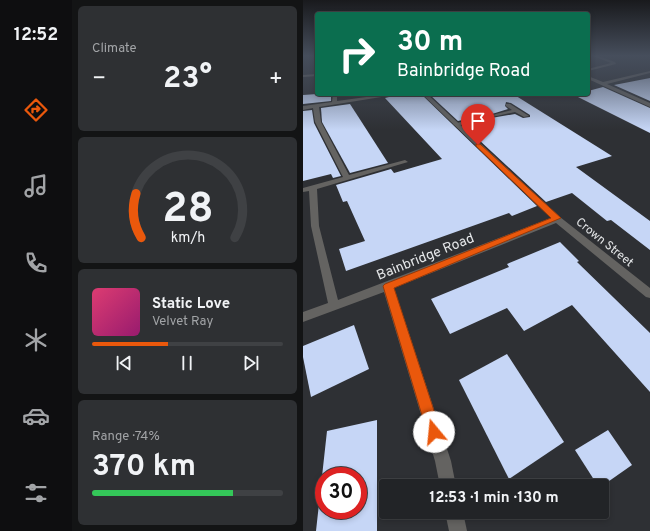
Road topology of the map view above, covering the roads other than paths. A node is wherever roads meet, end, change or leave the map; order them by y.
1 (596, 81) edge
2 (615, 81) edge
3 (602, 84) junction
4 (335, 96) edge
5 (384, 96) edge
6 (426, 96) edge
7 (334, 104) junction
8 (508, 105) dead end
9 (650, 105) edge
10 (316, 107) junction
11 (303, 108) edge
12 (516, 110) junction
13 (494, 116) dead end
14 (526, 116) dead end
15 (476, 120) dead end
16 (456, 124) junction
17 (405, 162) dead end
18 (347, 178) junction
19 (313, 187) junction
20 (303, 190) edge
21 (557, 218) junction
22 (388, 286) junction
23 (650, 294) edge
24 (334, 306) junction
25 (303, 317) edge
26 (447, 479) edge
27 (455, 519) edge
28 (457, 531) edge

1 - 3 street
2 - 3 street
3 - 9 street
4 - 7 street
5 - 7 street
6 - 16 street, Crown Street
7 - 10 street
8 - 12 street
10 - 11 street
10 - 18 street
12 - 13 street
12 - 14 street
15 - 16 street
16 - 21 street, Crown Street
17 - 18 street
18 - 19 street
19 - 20 street
19 - 24 street
21 - 22 street, Bainbridge Road
21 - 23 street, Crown Street
22 - 24 street, Bainbridge Road
22 - 26 street
24 - 25 street, Bainbridge Road
27 - 28 street

